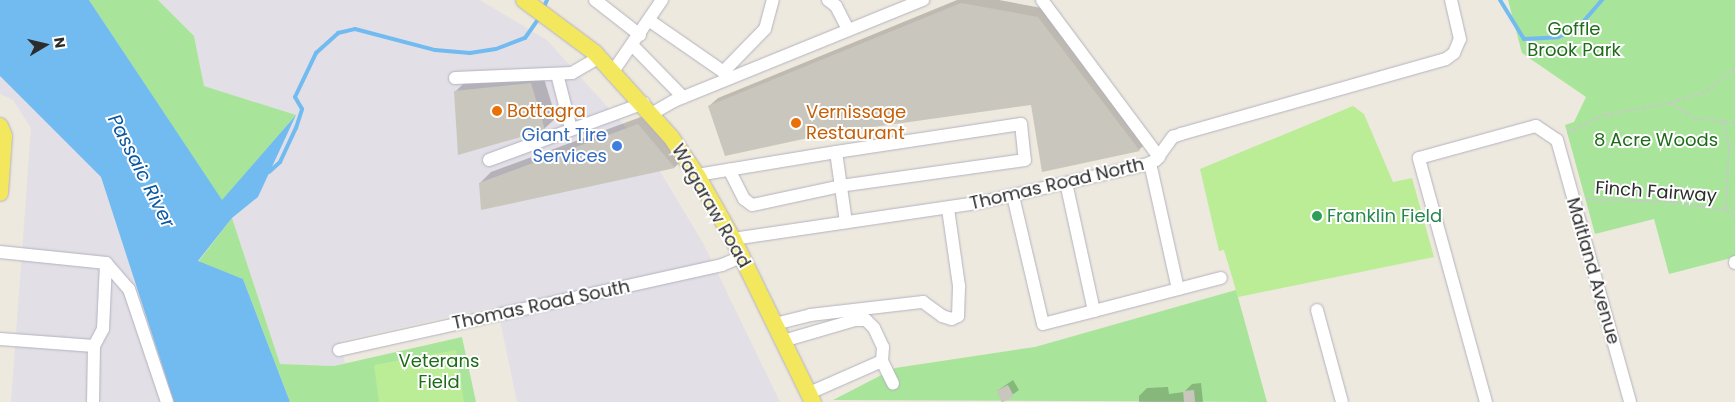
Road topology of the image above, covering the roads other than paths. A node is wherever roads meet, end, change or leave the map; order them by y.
1 (595, 0) edge
2 (662, 0) edge
3 (773, 0) edge
4 (828, 0) edge
5 (923, 0) edge
6 (1042, 0) edge
7 (1451, 0) edge
8 (529, 3) edge
9 (650, 21) junction
10 (848, 30) junction
11 (636, 40) junction
12 (600, 57) junction
13 (614, 70) junction
14 (557, 74) junction
15 (727, 74) junction
16 (455, 78) dead end
17 (683, 97) junction
18 (649, 108) junction
19 (0, 126) edge
20 (571, 129) junction
21 (836, 152) junction
22 (489, 160) dead end
23 (1155, 160) junction
24 (729, 170) junction
25 (697, 175) junction
26 (1066, 184) junction
27 (841, 186) junction
28 (0, 193) edge
29 (1013, 196) junction
30 (948, 209) junction
31 (846, 222) junction
32 (733, 240) junction
33 (0, 252) edge
34 (741, 257) junction
35 (106, 263) junction
36 (1220, 278) dead end
37 (1178, 289) junction
38 (1094, 310) junction
39 (1316, 310) dead end
40 (775, 324) junction
41 (0, 339) edge
42 (783, 341) junction
43 (94, 346) junction
44 (339, 350) dead end
45 (882, 361) junction
46 (892, 384) dead end
47 (811, 397) edge
48 (93, 402) edge
49 (167, 402) edge
50 (1342, 402) edge
51 (1486, 402) edge
52 (1630, 402) edge

1 - 11 street
2 - 9 street
3 - 15 street
4 - 10 street
5 - 10 street
6 - 23 street
7 - 23 street, Thomas Road North
8 - 12 main road, Wagaraw Road
9 - 11 street
9 - 15 street
10 - 15 street
11 - 13 street
11 - 17 street
12 - 13 main road, Wagaraw Road
12 - 14 street
13 - 18 main road, Wagaraw Road
14 - 16 street
14 - 20 street
15 - 17 street
17 - 18 street
18 - 20 street
18 - 25 main road, Wagaraw Road
19 - 28 main road
20 - 22 street
21 - 24 street
21 - 27 street
21 - 27 street
23 - 26 street, Thomas Road North
23 - 37 street
24 - 25 street
24 - 27 street
25 - 32 main road, Wagaraw Road
26 - 29 street, Thomas Road North
26 - 38 street
27 - 31 street
29 - 30 street, Thomas Road North
29 - 38 street
30 - 31 street, Thomas Road North
30 - 40 street
31 - 32 street, Thomas Road North
32 - 34 main road, Wagaraw Road
33 - 35 street
34 - 40 main road, Wagaraw Road
34 - 44 street, Thomas Road South
35 - 43 street
35 - 49 street
36 - 37 street
37 - 38 street
39 - 50 street
40 - 42 main road, Wagaraw Road
41 - 43 street
42 - 45 street
42 - 47 main road, Wagaraw Road
43 - 48 street
45 - 46 street
45 - 47 street
51 - 52 street, Maitland Avenue

